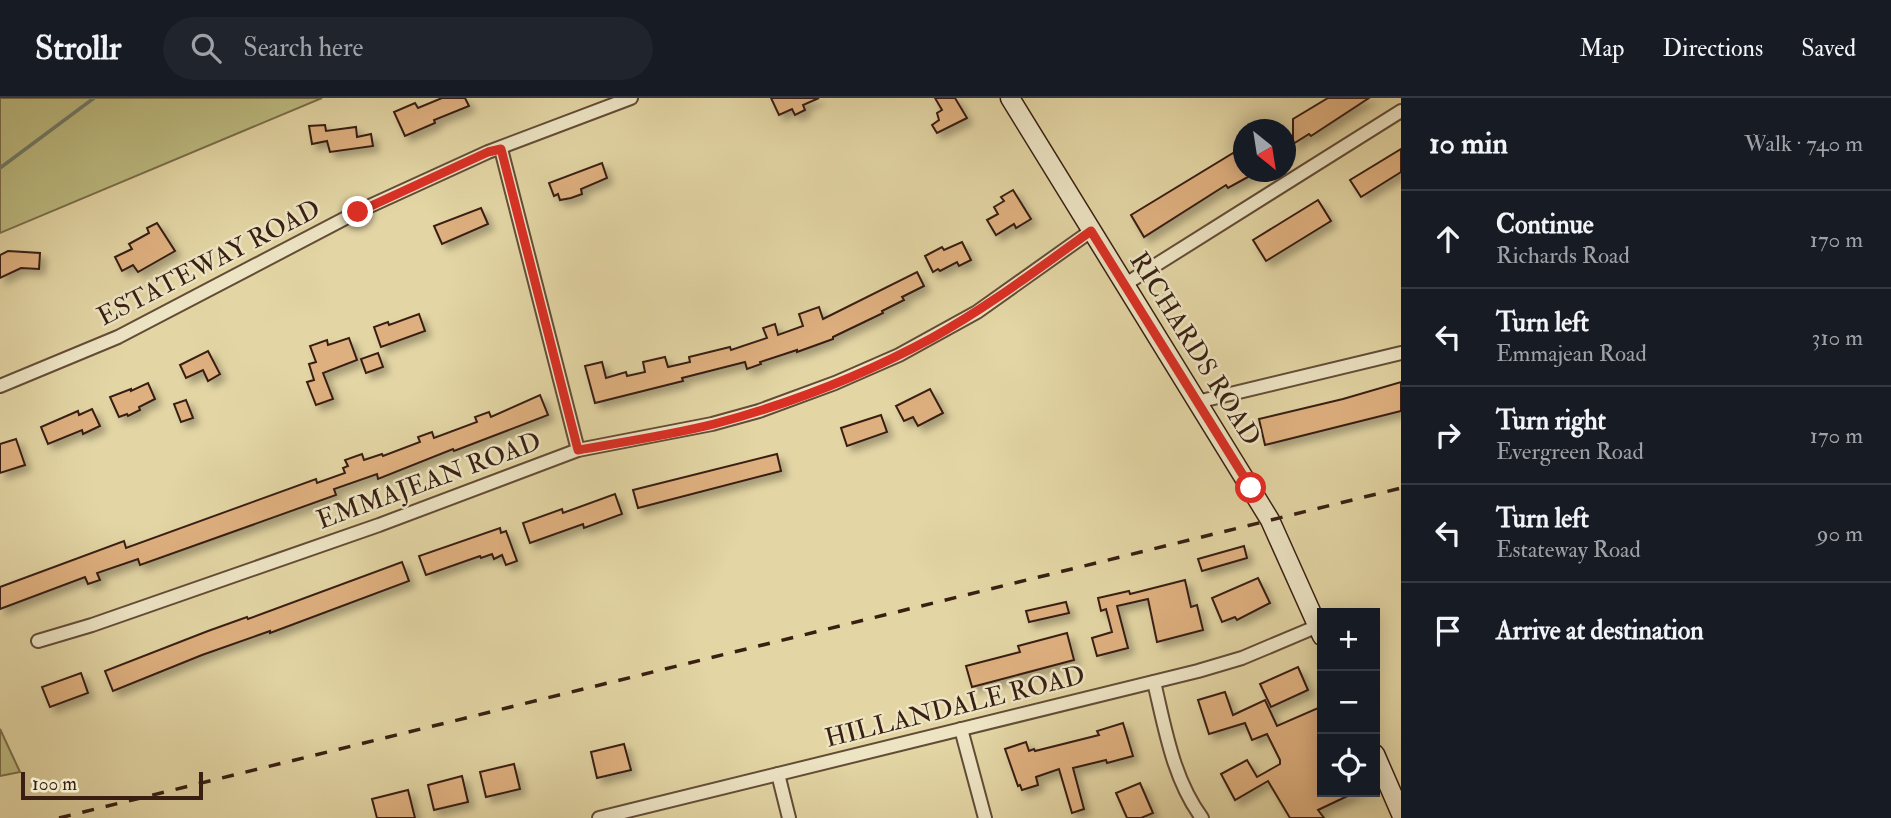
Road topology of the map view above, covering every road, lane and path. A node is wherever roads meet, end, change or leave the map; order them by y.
1 (631, 98) edge
2 (1010, 98) edge
3 (1401, 111) edge
4 (501, 149) junction
5 (1091, 231) junction
6 (1124, 285) junction
7 (1401, 352) edge
8 (0, 386) edge
9 (1196, 402) junction
10 (578, 450) junction
11 (1317, 624) edge
12 (1317, 632) edge
13 (38, 640) dead end
14 (1154, 682) junction
15 (961, 729) junction
16 (1380, 766) edge
17 (778, 774) junction
18 (1401, 814) edge
19 (599, 818) edge
20 (789, 818) edge
21 (985, 818) edge
22 (1202, 818) edge

1 - 4 street, ESTATEWAY ROAD
2 - 5 street, RICHARDS ROAD
3 - 6 street
4 - 8 street, ESTATEWAY ROAD
4 - 10 street
5 - 6 street, RICHARDS ROAD
5 - 10 street, EMMAJEAN ROAD
6 - 9 street, RICHARDS ROAD
7 - 9 street
9 - 11 street, RICHARDS ROAD
10 - 13 street, EMMAJEAN ROAD
12 - 14 street, HILLANDALE ROAD
14 - 15 street, HILLANDALE ROAD
14 - 22 street
15 - 17 street, HILLANDALE ROAD
15 - 21 street
16 - 18 street
17 - 19 street, HILLANDALE ROAD
17 - 20 street

